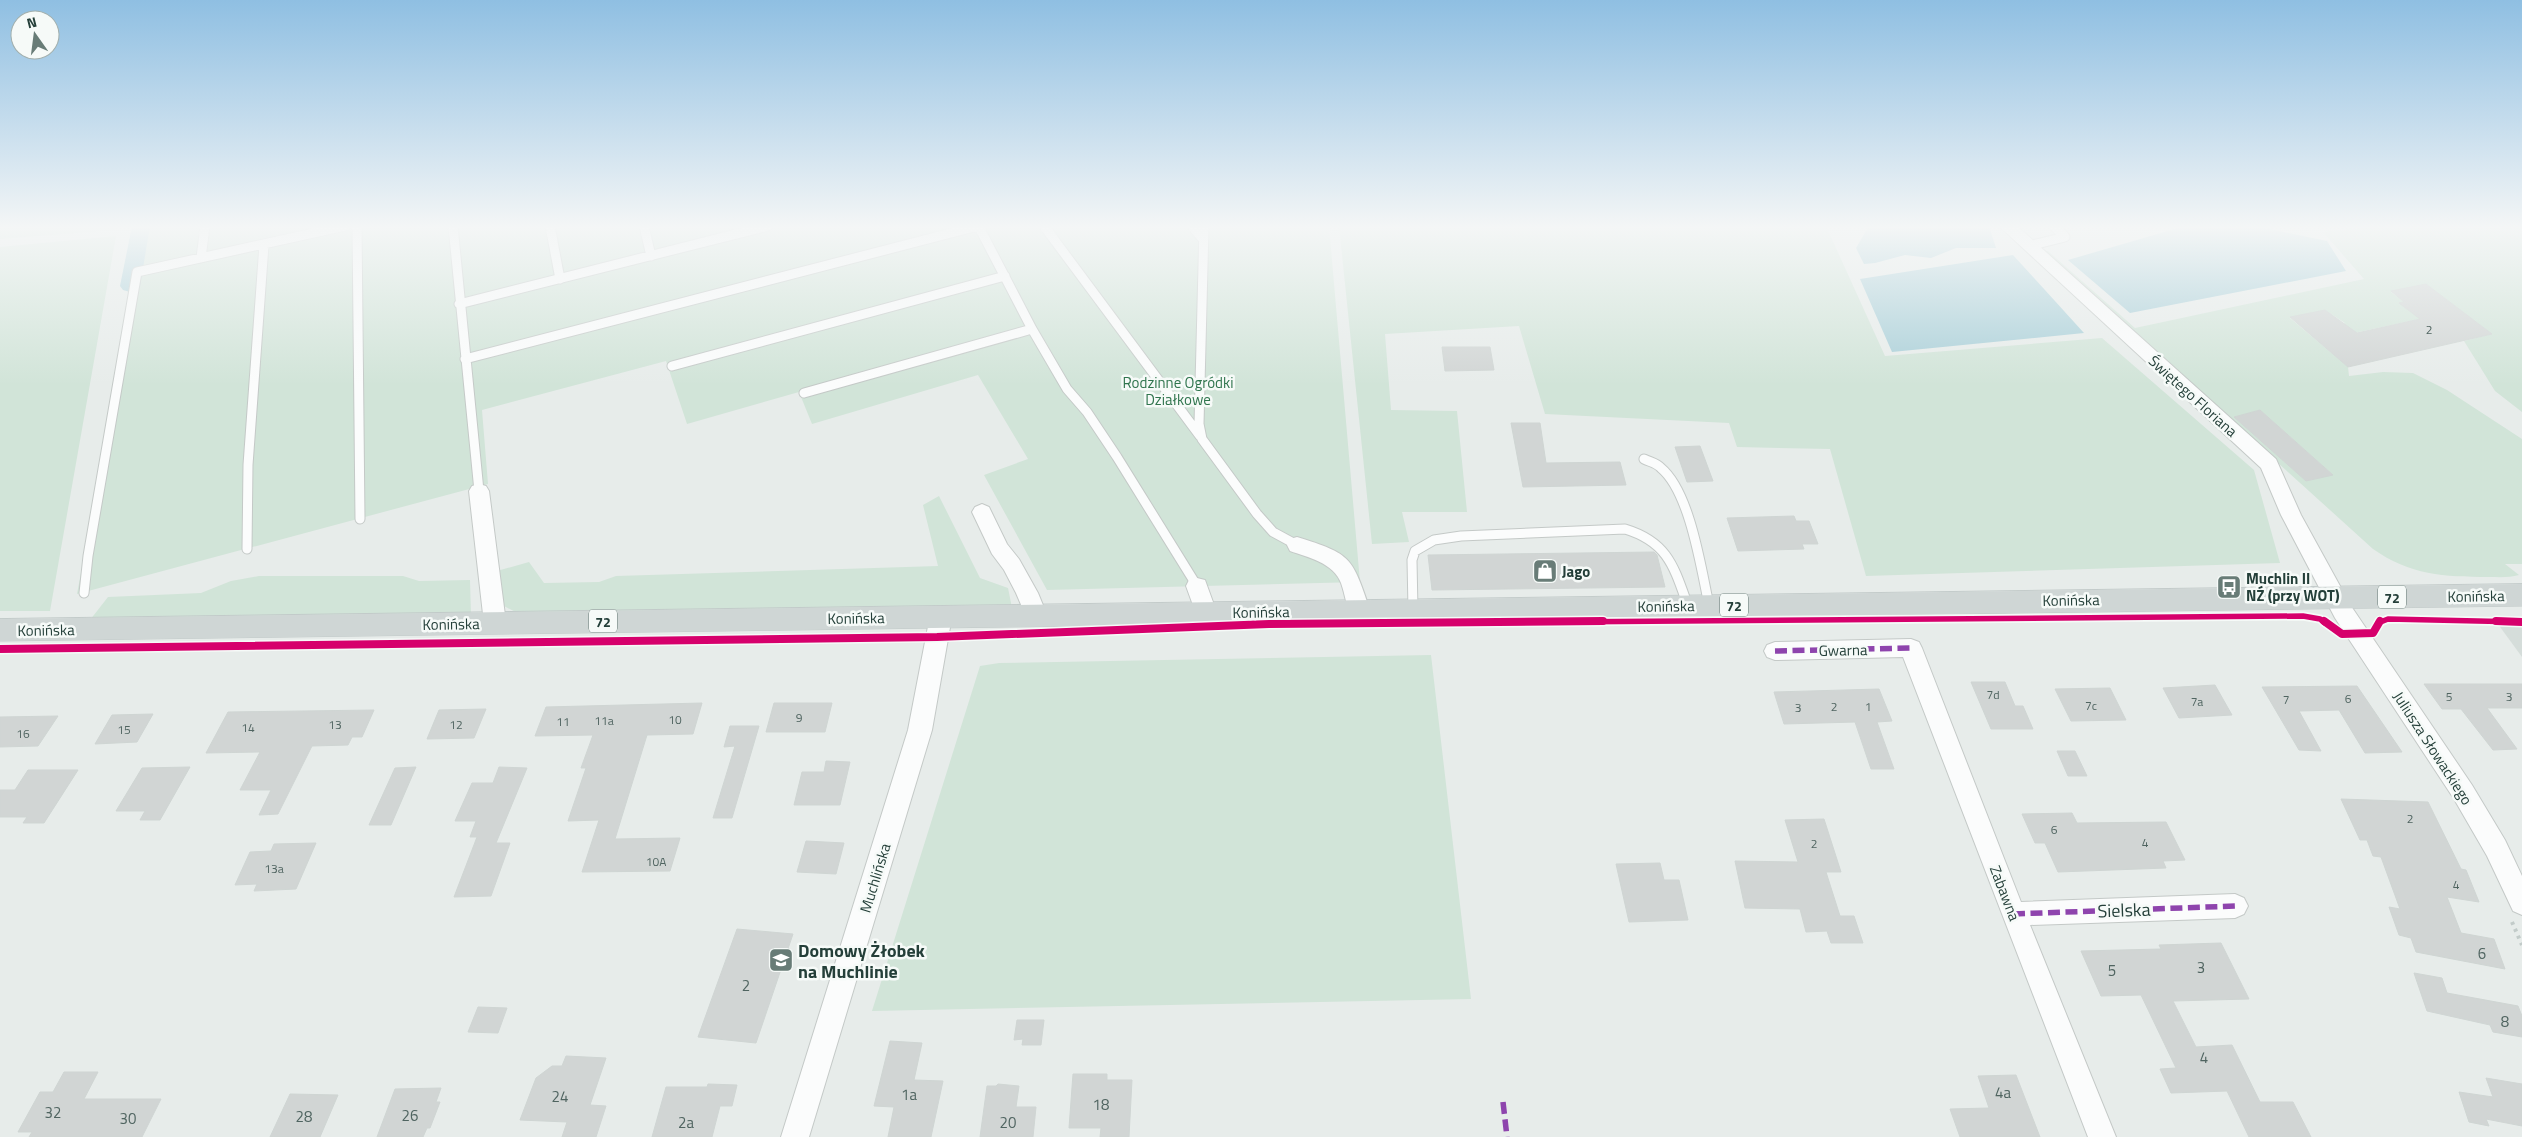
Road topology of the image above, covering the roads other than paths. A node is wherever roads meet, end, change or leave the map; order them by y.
1 (136, 279) edge
2 (261, 279) edge
3 (358, 279) edge
4 (457, 279) edge
5 (560, 279) edge
6 (776, 279) edge
7 (994, 279) edge
8 (1007, 279) edge
9 (1083, 279) edge
10 (1203, 279) edge
11 (2065, 279) edge
12 (459, 304) junction
13 (1032, 329) junction
14 (465, 359) junction
15 (672, 366) dead end
16 (804, 393) dead end
17 (1202, 439) junction
18 (1644, 459) dead end
19 (479, 491) joint
20 (982, 512) dead end
21 (360, 518) dead end
22 (1297, 545) joint
23 (247, 549) dead end
24 (1197, 586) joint
25 (84, 593) dead end
26 (2522, 595) edge
27 (2337, 597) junction
28 (1698, 605) junction
29 (1358, 610) junction
30 (1413, 610) junction
31 (1206, 613) junction
32 (1036, 615) junction
33 (941, 616) junction
34 (495, 623) junction
35 (0, 630) edge
36 (1911, 648) joint
37 (1774, 651) dead end
38 (2522, 903) edge
39 (2235, 906) dead end
40 (2013, 914) junction
41 (795, 1137) edge
42 (2102, 1137) edge

1 - 25 lane
2 - 23 lane
3 - 21 lane
4 - 12 lane
5 - 12 lane
6 - 14 lane
7 - 15 lane
8 - 13 lane
9 - 17 lane
10 - 17 lane
11 - 27 street, Świętego Floriana
12 - 14 lane
13 - 16 lane
13 - 24 lane
14 - 19 lane
17 - 22 lane
18 - 28 lane
19 - 34 street
20 - 32 street
22 - 29 street
24 - 31 street
26 - 27 main road, Konińska / 72
27 - 28 main road, Konińska / 72
27 - 38 street, Juliusza Słowackiego
28 - 30 main road, Konińska / 72
28 - 30 lane
29 - 30 main road, Konińska / 72
29 - 31 main road, Konińska / 72
31 - 32 main road, Konińska / 72
32 - 33 main road, Konińska / 72
33 - 34 main road, Konińska / 72
33 - 41 street, Muchlińska
34 - 35 main road, Konińska / 72
36 - 37 street, Gwarna
36 - 40 street, Zabawna
39 - 40 street, Sielska
40 - 42 street, Zabawna

